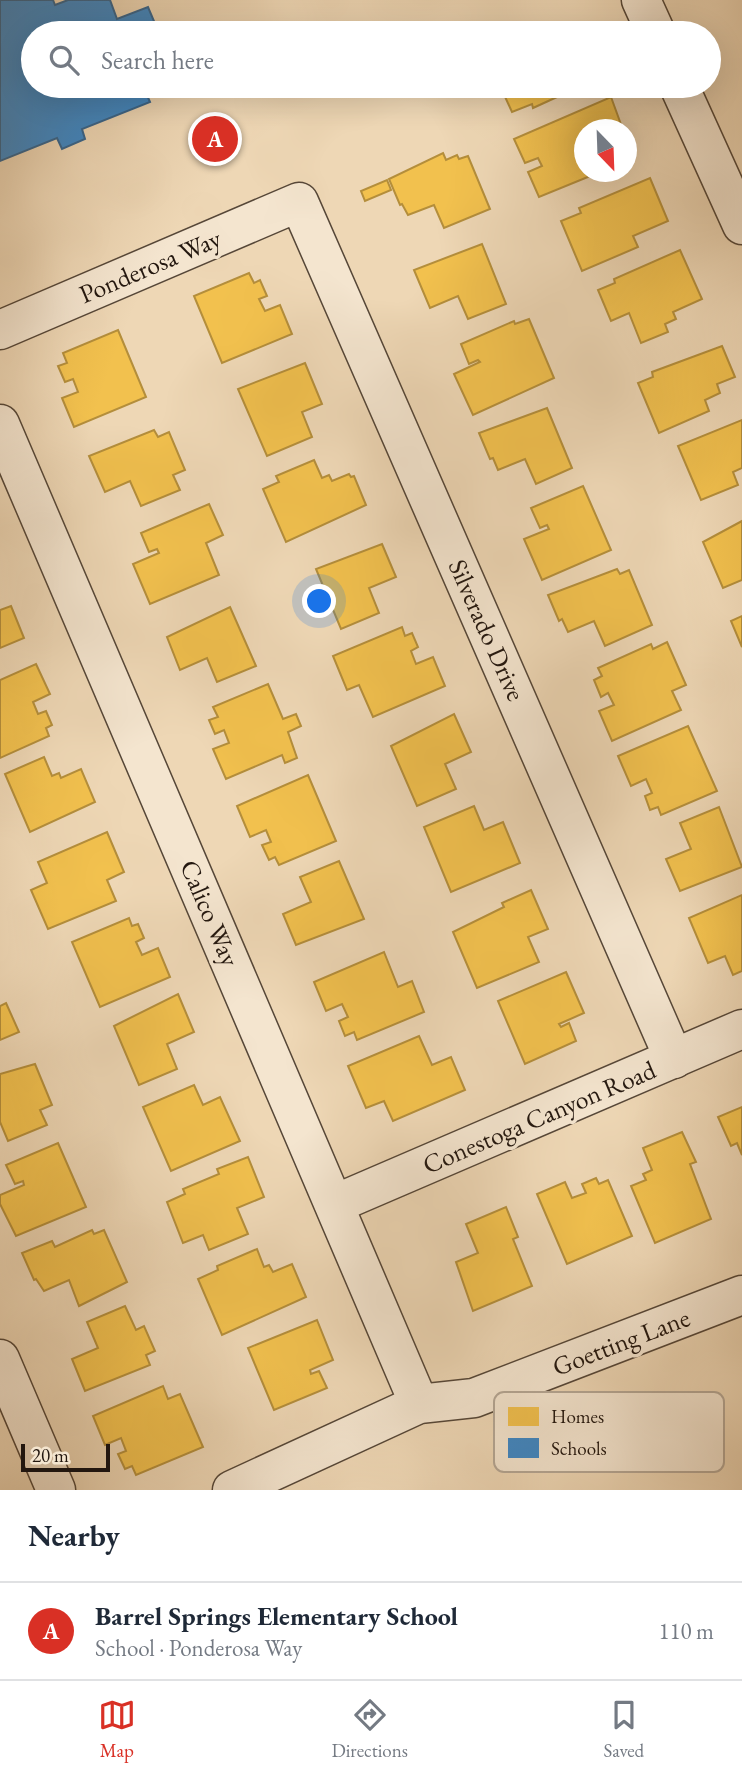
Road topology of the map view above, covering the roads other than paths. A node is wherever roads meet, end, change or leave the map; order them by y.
1 (640, 0) edge
2 (650, 21) edge
3 (684, 98) edge
4 (299, 202) joint
5 (742, 225) edge
6 (0, 330) edge
7 (0, 424) edge
8 (742, 1029) edge
9 (674, 1059) junction
10 (335, 1204) junction
11 (742, 1295) edge
12 (0, 1359) edge
13 (419, 1404) junction
14 (56, 1490) edge
15 (232, 1490) edge

1 - 2 street
3 - 5 street
4 - 6 street, Ponderosa Way
4 - 9 street, Silverado Drive
7 - 10 street, Calico Way
8 - 9 street, Conestoga Canyon Road
9 - 10 street, Conestoga Canyon Road
10 - 13 street, Calico Way
11 - 13 street, Goetting Lane
12 - 14 street
13 - 15 street, Goetting Lane

